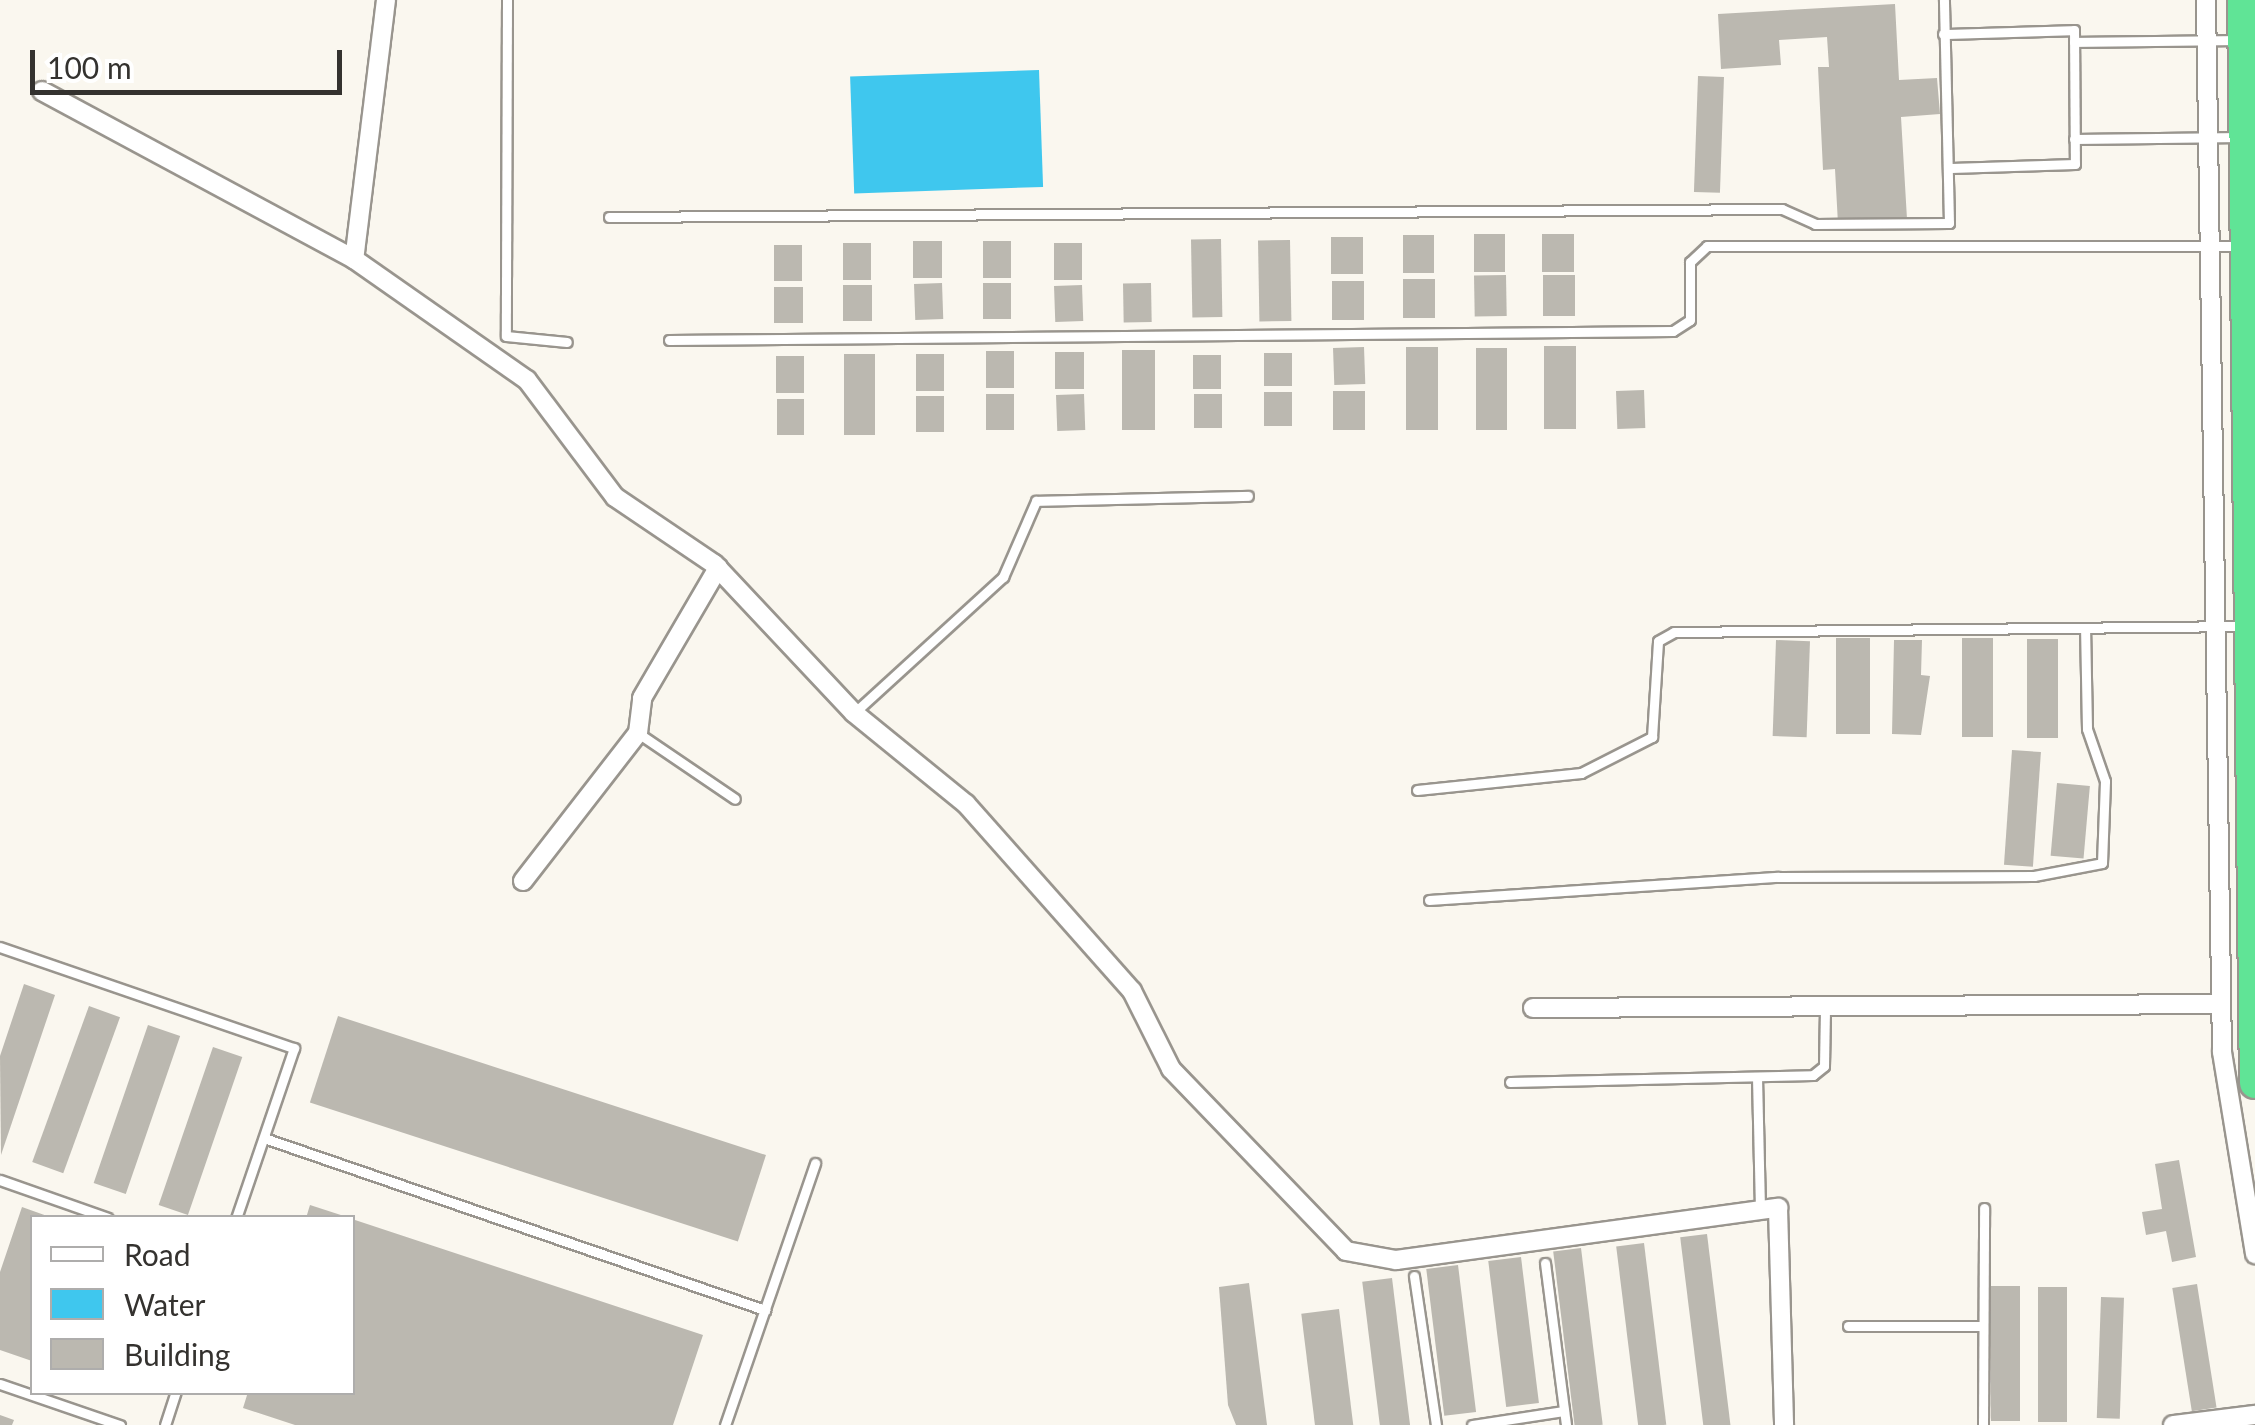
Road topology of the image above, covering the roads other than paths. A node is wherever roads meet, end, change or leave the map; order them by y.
1 (386, 0) edge
2 (507, 0) edge
3 (1944, 0) edge
4 (2206, 0) edge
5 (2243, 0) edge
6 (1943, 34) junction
7 (2206, 40) junction
8 (2244, 40) junction
9 (2074, 42) junction
10 (42, 90) dead end
11 (2207, 138) junction
12 (2244, 138) junction
13 (2074, 139) junction
14 (1951, 168) junction
15 (609, 217) dead end
16 (2208, 246) junction
17 (2245, 246) junction
18 (354, 258) junction
19 (669, 340) dead end
20 (567, 342) dead end
21 (1248, 496) dead end
22 (718, 568) junction
23 (2249, 626) junction
24 (2213, 627) junction
25 (2085, 628) junction
26 (854, 713) junction
27 (638, 733) junction
28 (1417, 790) dead end
29 (735, 799) dead end
30 (523, 882) dead end
31 (1429, 900) dead end
32 (0, 947) edge
33 (2220, 1004) junction
34 (1533, 1008) dead end
35 (1825, 1008) junction
36 (1756, 1077) junction
37 (1510, 1082) dead end
38 (2255, 1082) edge
39 (264, 1138) junction
40 (815, 1163) dead end
41 (0, 1180) edge
42 (1984, 1208) dead end
43 (1760, 1210) junction
44 (99, 1215) edge
45 (237, 1215) edge
46 (2255, 1254) edge
47 (1545, 1263) dead end
48 (1414, 1276) dead end
49 (765, 1310) junction
50 (1848, 1326) dead end
51 (1983, 1326) junction
52 (0, 1384) edge
53 (30, 1394) edge
54 (32, 1395) edge
55 (175, 1395) edge
56 (1564, 1412) junction
57 (2255, 1415) edge
58 (120, 1425) edge
59 (165, 1425) edge
60 (726, 1425) edge
61 (1436, 1425) edge
62 (1472, 1425) edge
63 (1566, 1425) edge
64 (1784, 1425) edge
65 (1982, 1425) edge
66 (2173, 1425) edge

1 - 18 street
2 - 20 lane
3 - 6 lane
4 - 7 street
5 - 8 highway
6 - 9 lane
6 - 14 lane
7 - 8 lane
7 - 9 lane
7 - 11 street
8 - 12 highway
9 - 13 lane
10 - 18 street
11 - 12 lane
11 - 13 lane
11 - 16 street
12 - 17 highway
13 - 14 lane
14 - 15 lane
16 - 17 lane
16 - 19 lane
16 - 24 street
17 - 23 highway
18 - 22 street
21 - 26 lane
22 - 26 street
22 - 27 street
23 - 24 lane
23 - 38 highway
24 - 25 lane
24 - 33 street
25 - 28 lane
25 - 31 lane
26 - 43 street
27 - 29 lane
27 - 30 street
32 - 39 lane
33 - 35 street
33 - 46 street
34 - 35 street
35 - 36 lane
36 - 37 lane
36 - 43 lane
39 - 45 lane
39 - 49 lane
40 - 49 lane
41 - 44 lane
42 - 51 lane
43 - 64 street
47 - 56 lane
48 - 61 lane
49 - 60 lane
50 - 51 lane
51 - 65 lane
52 - 53 lane
54 - 58 lane
55 - 59 lane
56 - 62 lane
56 - 63 lane
57 - 66 street

